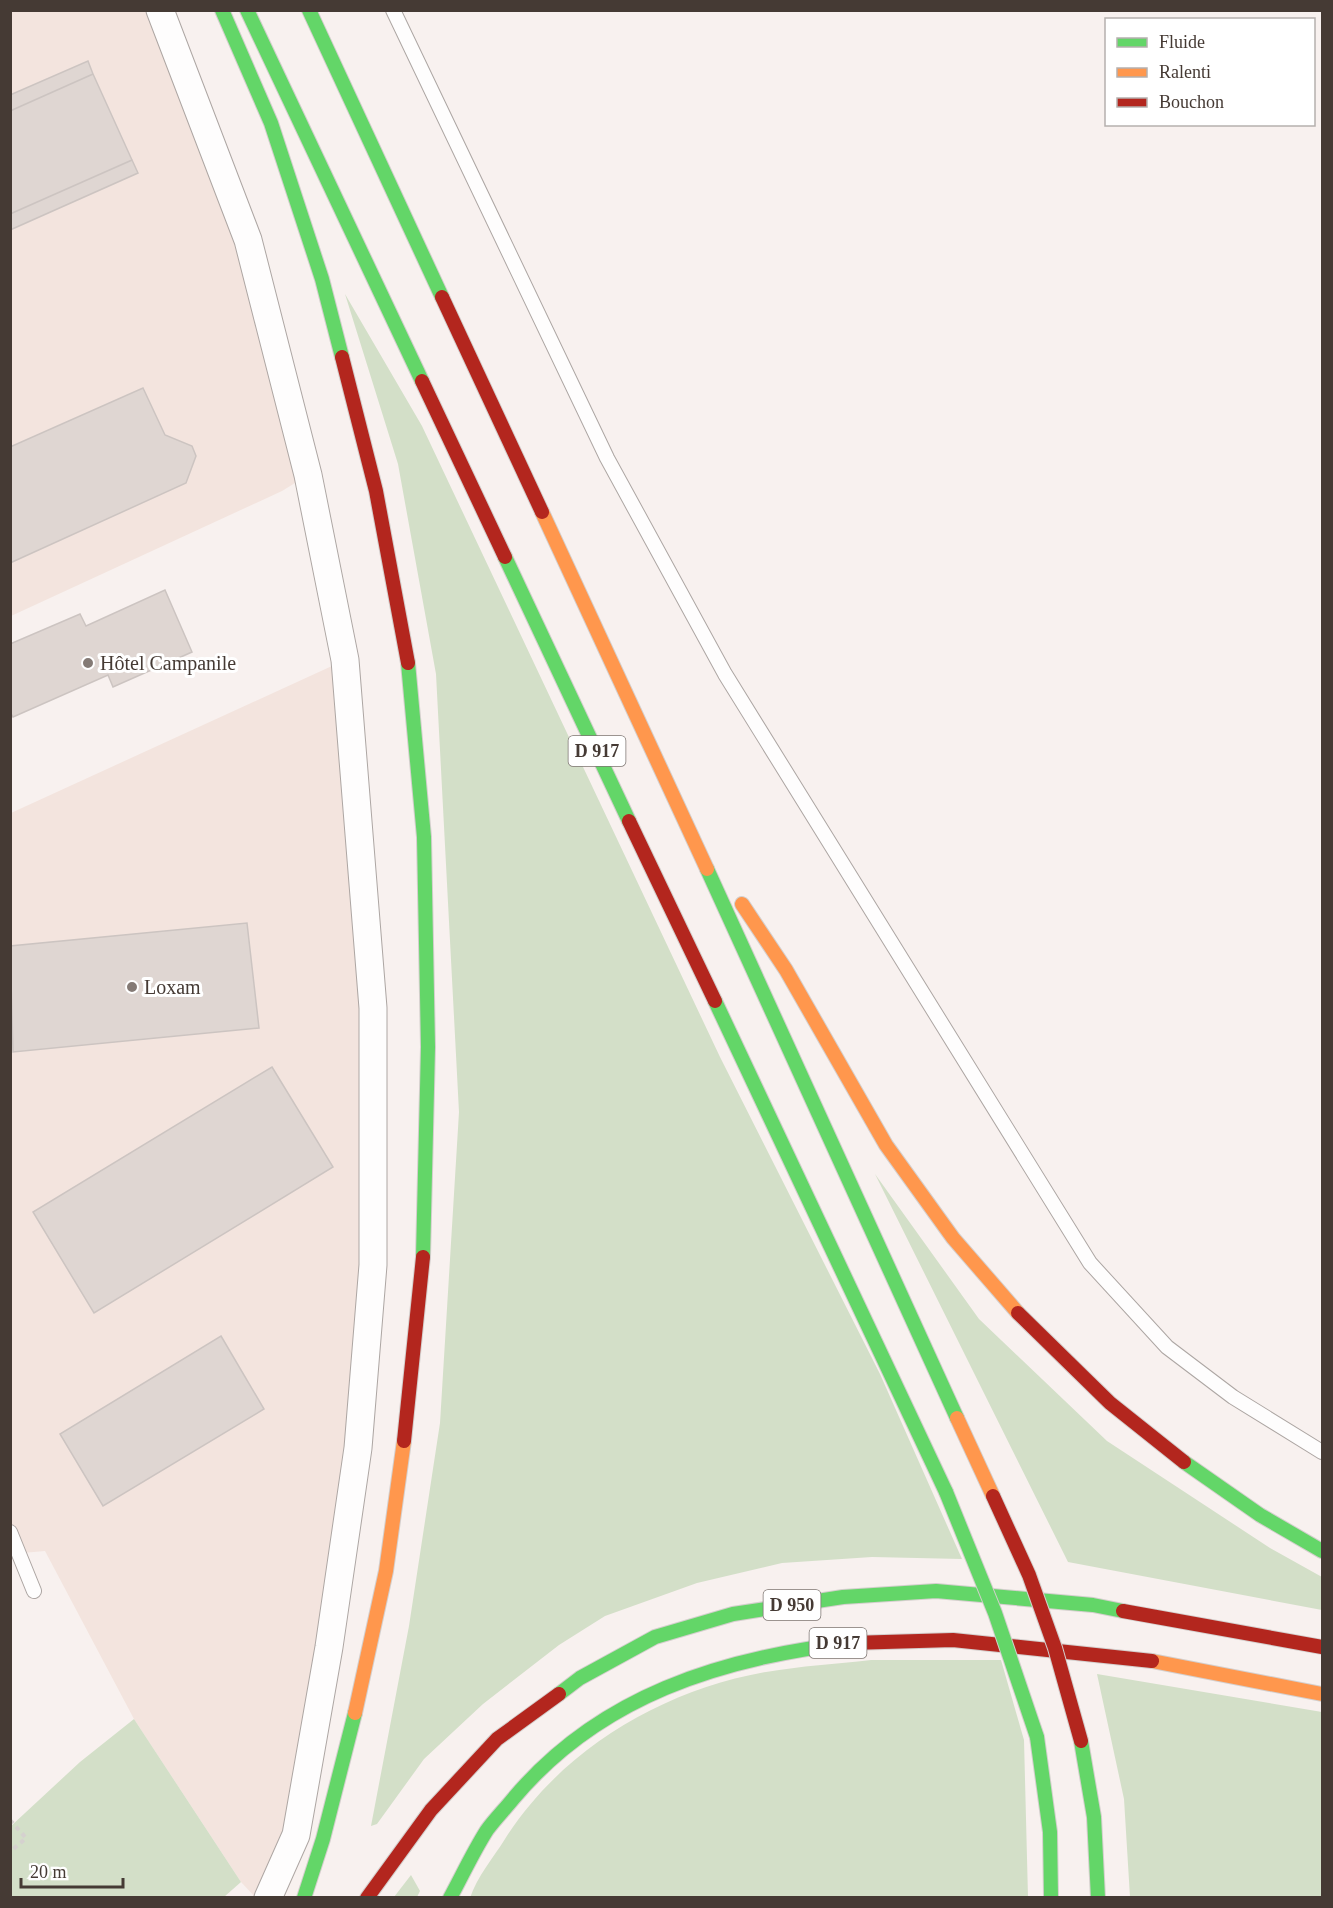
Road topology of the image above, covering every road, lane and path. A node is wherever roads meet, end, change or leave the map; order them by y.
1 (160, 10) edge
2 (222, 10) edge
3 (247, 10) edge
4 (309, 10) edge
5 (393, 10) edge
6 (682, 814) junction
7 (1323, 1452) edge
8 (10, 1532) edge
9 (1323, 1551) edge
10 (34, 1591) dead end
11 (1323, 1647) edge
12 (1323, 1694) edge
13 (10, 1820) edge
14 (10, 1852) edge
15 (268, 1898) edge
16 (304, 1898) edge
17 (367, 1898) edge
18 (450, 1898) edge
19 (1051, 1898) edge
20 (1098, 1898) edge

1 - 15 street
2 - 16 highway
3 - 19 highway, D 917, bridge
4 - 6 highway, D 917
5 - 7 lane
6 - 9 highway
6 - 20 highway, bridge
8 - 10 lane
11 - 17 highway, D 950
12 - 18 highway, D 917
13 - 14 path

